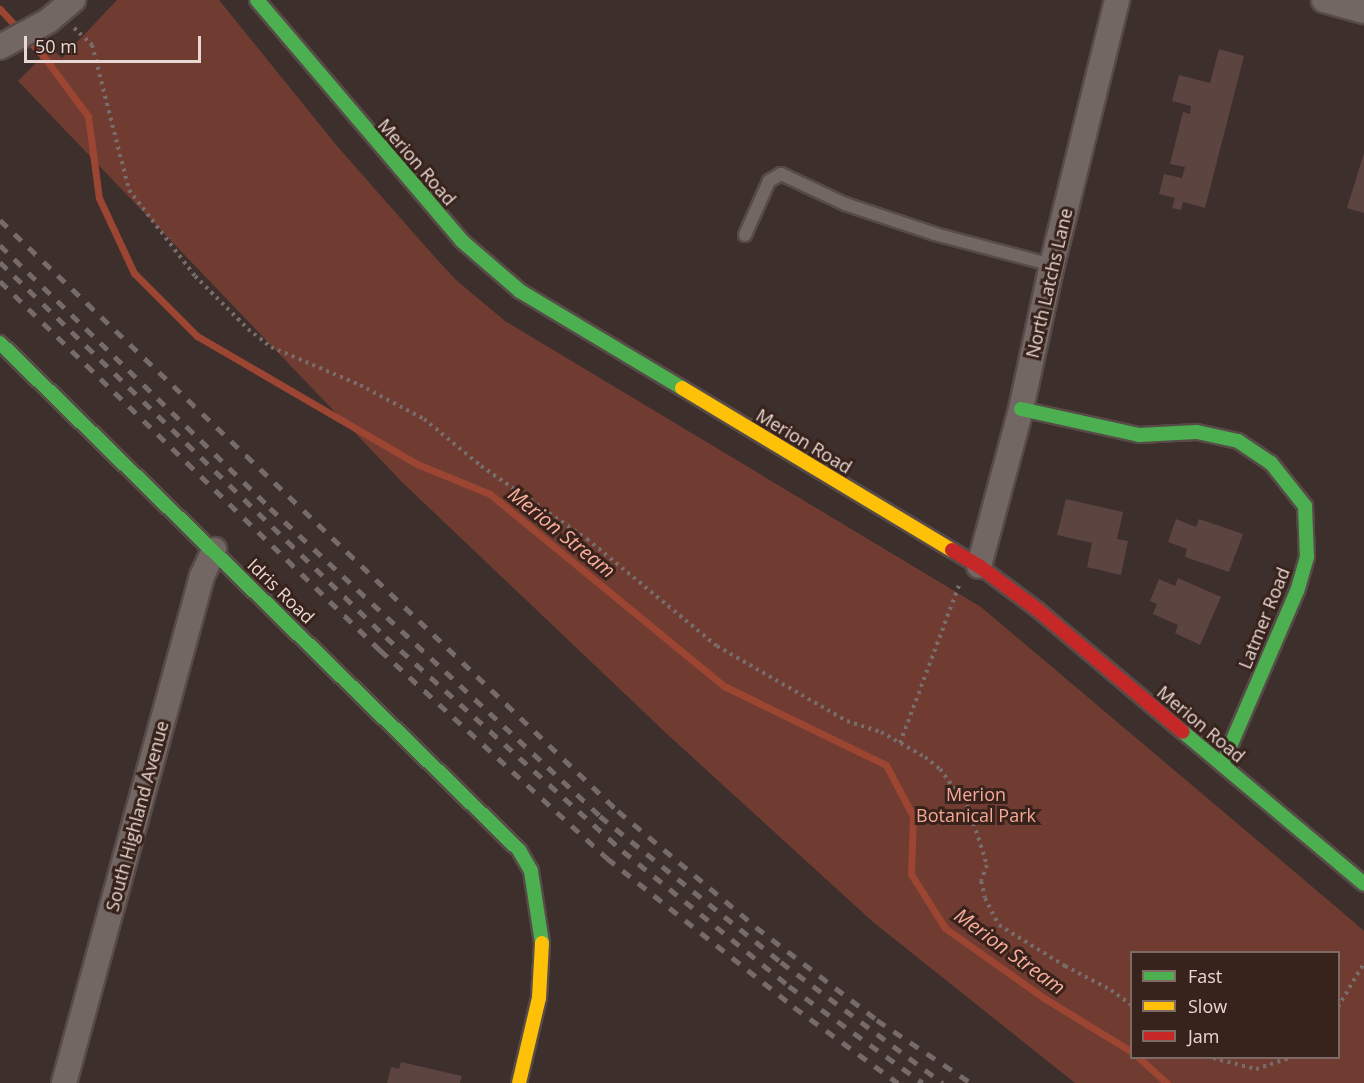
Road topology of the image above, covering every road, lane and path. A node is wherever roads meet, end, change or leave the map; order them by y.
1 (257, 0) edge
2 (1117, 0) edge
3 (1324, 0) edge
4 (66, 6) edge
5 (1364, 11) edge
6 (5, 45) edge
7 (745, 235) dead end
8 (1052, 265) junction
9 (0, 343) edge
10 (1021, 409) junction
11 (213, 550) junction
12 (974, 563) junction
13 (900, 743) junction
14 (1222, 765) junction
15 (1364, 884) edge
16 (1364, 963) edge
17 (1130, 1004) edge
18 (1340, 1005) edge
19 (1217, 1059) edge
20 (1287, 1059) edge
21 (64, 1083) edge
22 (519, 1083) edge

1 - 12 street, Merion Road
2 - 8 street, North Latchs Lane
3 - 5 street
4 - 6 street
4 - 13 path
7 - 8 lane
8 - 10 street, North Latchs Lane
9 - 11 street, Idris Road
10 - 12 street, North Latchs Lane
10 - 14 street, Latmer Road
11 - 21 street, South Highland Avenue
11 - 22 street, Idris Road
12 - 13 path
12 - 14 street, Merion Road
13 - 17 path
14 - 15 street, Merion Road
16 - 18 path
19 - 20 path

